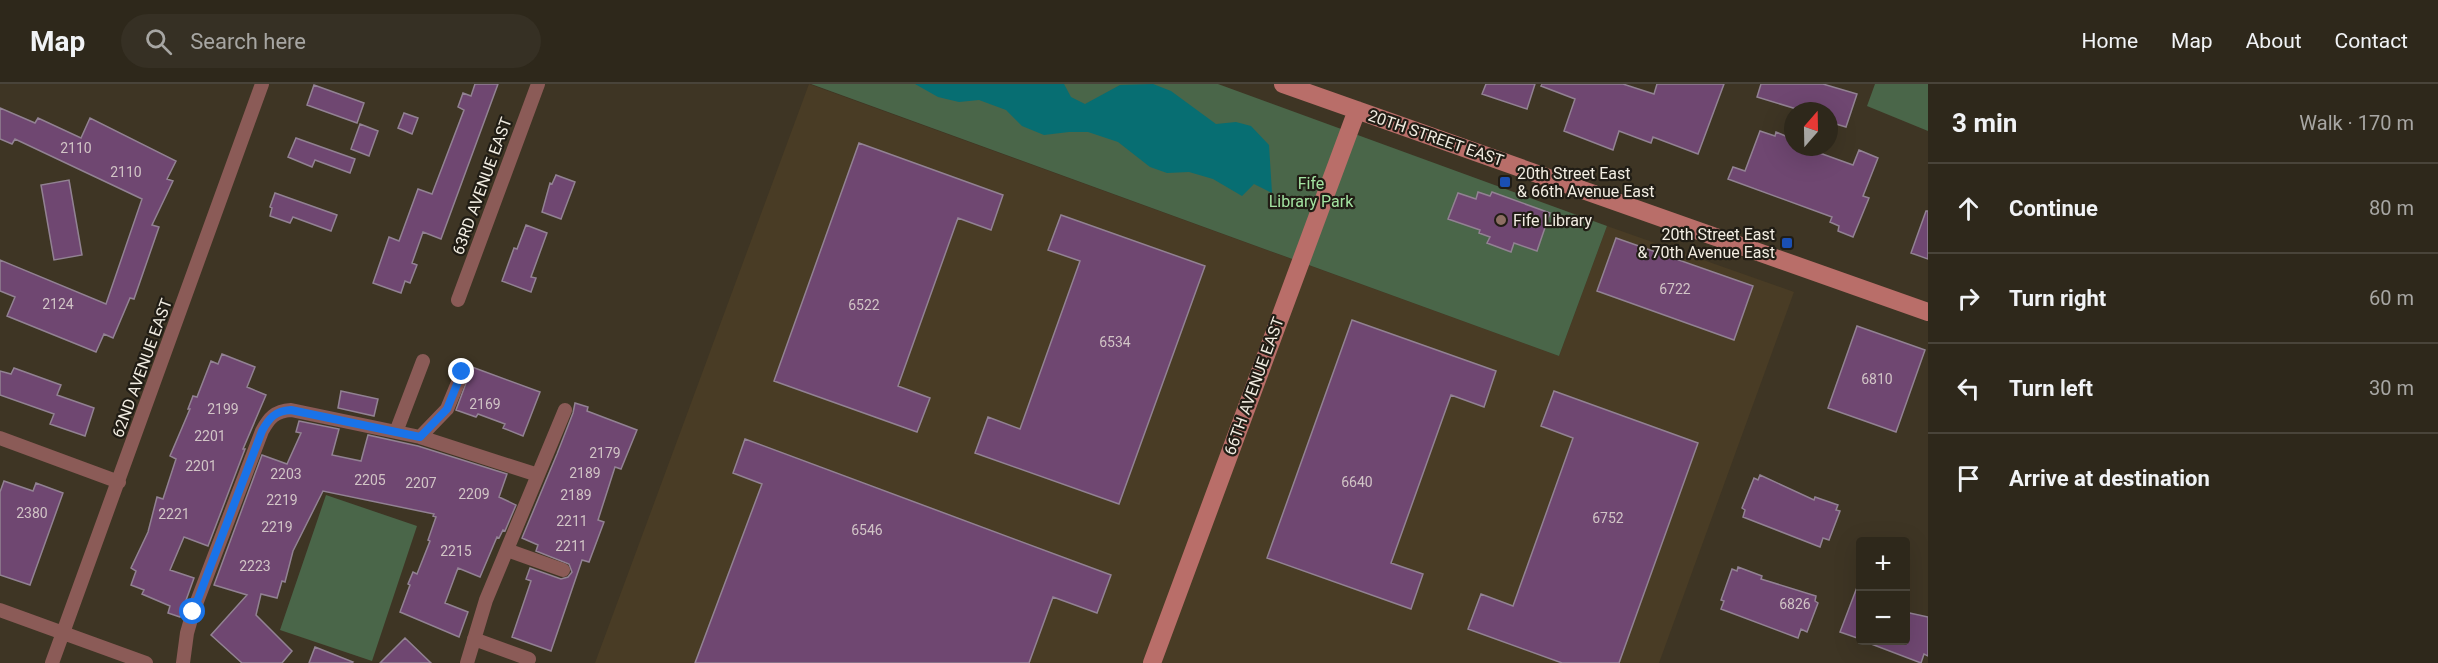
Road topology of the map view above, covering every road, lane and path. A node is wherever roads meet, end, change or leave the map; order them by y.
1 (262, 84) edge
2 (538, 84) edge
3 (1283, 84) edge
4 (1357, 110) junction
5 (458, 300) dead end
6 (1928, 312) edge
7 (423, 361) dead end
8 (462, 372) dead end
9 (565, 410) dead end
10 (396, 432) junction
11 (420, 437) junction
12 (0, 438) edge
13 (538, 476) junction
14 (119, 482) junction
15 (507, 550) junction
16 (562, 570) dead end
17 (0, 610) edge
18 (64, 632) junction
19 (474, 639) junction
20 (529, 659) dead end
21 (52, 663) edge
22 (146, 663) edge
23 (183, 663) edge
24 (467, 663) edge
25 (1152, 663) edge

1 - 14 street, 62ND AVENUE EAST
2 - 5 street, 63RD AVENUE EAST
3 - 4 main road, 20TH STREET EAST
4 - 6 main road, 20TH STREET EAST
4 - 25 main road, 66TH AVENUE EAST
7 - 10 street
8 - 11 street
9 - 13 street
10 - 11 street
10 - 23 street
11 - 13 street
12 - 14 street
13 - 15 street
14 - 18 street, 62ND AVENUE EAST
15 - 16 street
15 - 19 street
17 - 18 street
18 - 21 street, 62ND AVENUE EAST
18 - 22 street
19 - 20 street
19 - 24 street

